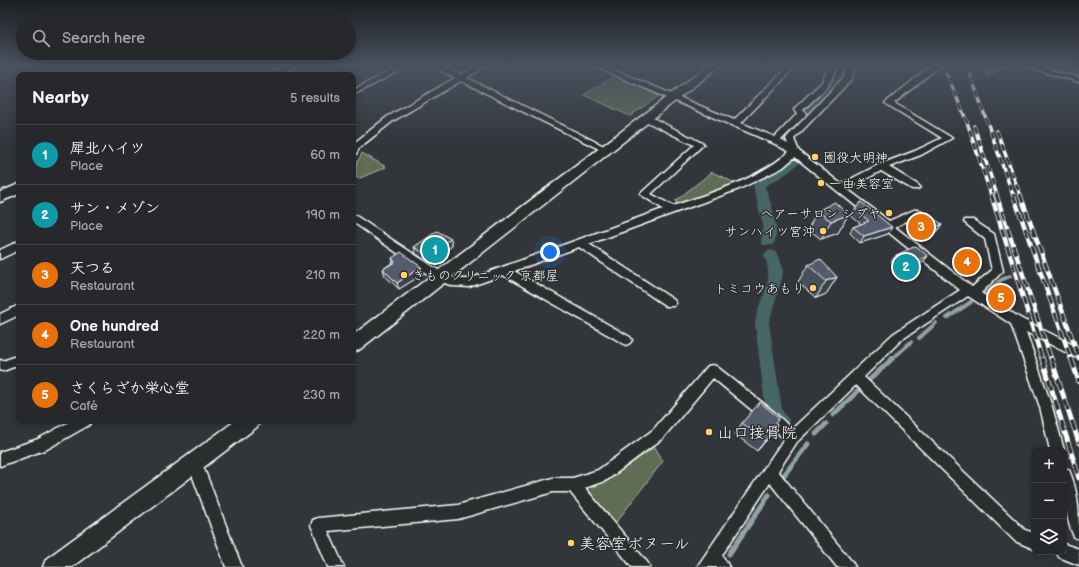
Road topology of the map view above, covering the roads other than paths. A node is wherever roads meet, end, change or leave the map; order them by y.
1 (438, 91) edge
2 (489, 91) edge
3 (657, 91) edge
4 (681, 91) edge
5 (767, 91) edge
6 (817, 91) edge
7 (836, 91) edge
8 (904, 91) edge
9 (672, 98) junction
10 (646, 118) junction
11 (735, 124) junction
12 (776, 141) junction
13 (356, 147) edge
14 (606, 149) junction
15 (795, 152) junction
16 (881, 167) junction
17 (915, 187) dead end
18 (841, 188) junction
19 (16, 190) edge
20 (0, 197) edge
21 (670, 209) junction
22 (917, 212) edge
23 (356, 219) edge
24 (969, 222) dead end
25 (888, 226) junction
26 (579, 242) junction
27 (16, 247) edge
28 (0, 255) edge
29 (503, 270) junction
30 (440, 277) junction
31 (970, 291) junction
32 (670, 303) dead end
33 (16, 311) edge
34 (0, 319) edge
35 (1016, 321) junction
36 (626, 340) dead end
37 (356, 343) edge
38 (1079, 354) edge
39 (16, 361) edge
40 (0, 365) edge
41 (855, 376) junction
42 (79, 424) edge
43 (246, 424) edge
44 (792, 438) junction
45 (1056, 447) edge
46 (0, 459) edge
47 (194, 461) junction
48 (769, 471) junction
49 (1066, 483) edge
50 (573, 484) junction
51 (1079, 532) edge
52 (1031, 540) edge
53 (1067, 553) edge
54 (1079, 557) edge
55 (713, 563) edge
56 (54, 567) edge
57 (234, 567) edge
58 (336, 567) edge
59 (642, 567) edge
60 (847, 567) edge

1 - 13 street
2 - 14 street
3 - 9 street
4 - 9 street
5 - 11 street
6 - 12 street
7 - 15 street
8 - 16 street
9 - 10 street
9 - 11 street
10 - 14 street
10 - 21 street
11 - 12 street
12 - 15 street
14 - 30 street
15 - 18 street
15 - 21 street
16 - 17 street
16 - 18 street
18 - 25 street
19 - 20 street
21 - 26 street
22 - 25 street
23 - 30 street
24 - 31 street
25 - 31 street
26 - 29 street
26 - 32 street
27 - 28 street
29 - 30 street
29 - 36 street
30 - 37 street
31 - 35 street
31 - 41 street
33 - 34 street
35 - 38 street
35 - 45 street
39 - 40 street
41 - 44 street
41 - 52 street
42 - 46 street
43 - 47 street
44 - 48 street
44 - 50 street
47 - 56 street
47 - 57 street
48 - 55 street
48 - 60 street
49 - 51 street
50 - 58 street
50 - 59 street
53 - 54 street

